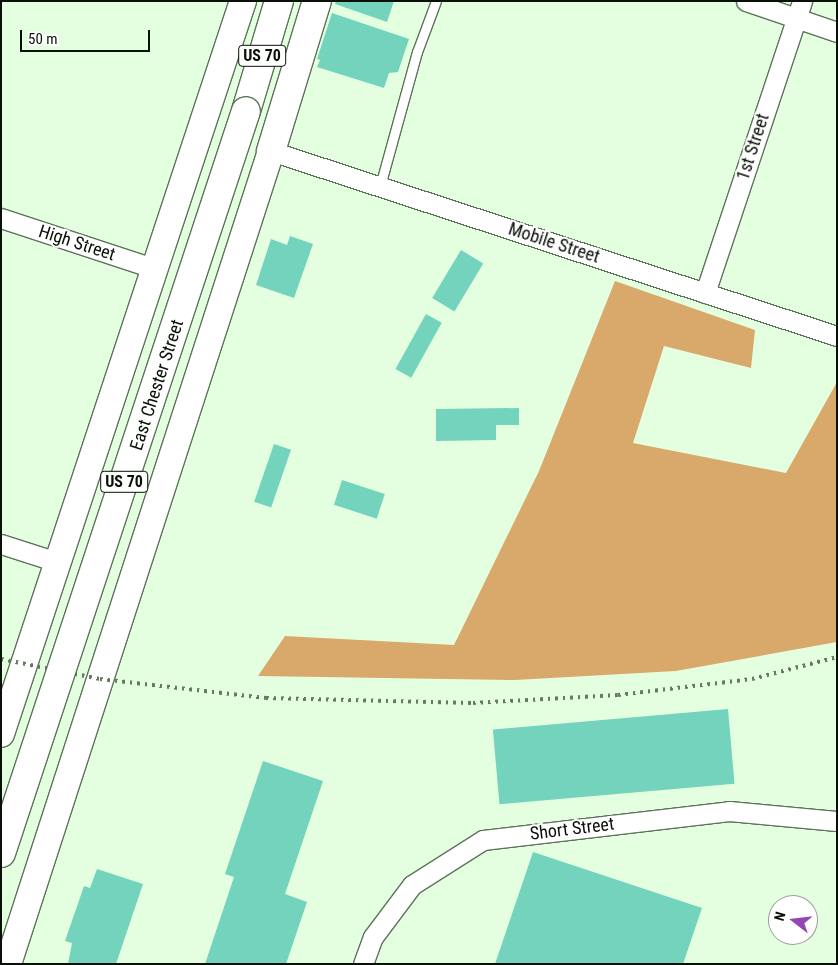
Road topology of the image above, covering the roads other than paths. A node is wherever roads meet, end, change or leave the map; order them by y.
1 (243, 1) edge
2 (279, 1) edge
3 (317, 1) edge
4 (436, 1) edge
5 (746, 1) edge
6 (799, 9) edge
7 (837, 32) edge
8 (272, 151) junction
9 (380, 186) junction
10 (1, 218) edge
11 (153, 268) junction
12 (704, 293) junction
13 (837, 336) edge
14 (1, 544) edge
15 (58, 562) junction
16 (1, 734) edge
17 (837, 821) edge
18 (1, 853) edge
19 (8, 964) edge
20 (363, 964) edge

1 - 11 street
2 - 18 highway, East Chester Street / US 70, bridge
3 - 8 highway
4 - 9 lane
5 - 6 street
6 - 7 street
6 - 12 street, 1st Street
8 - 9 street, Mobile Street
8 - 19 street
9 - 12 street, Mobile Street
10 - 11 street, High Street
11 - 15 street
12 - 13 street, Mobile Street
14 - 15 street
15 - 16 street
17 - 20 street, Short Street

